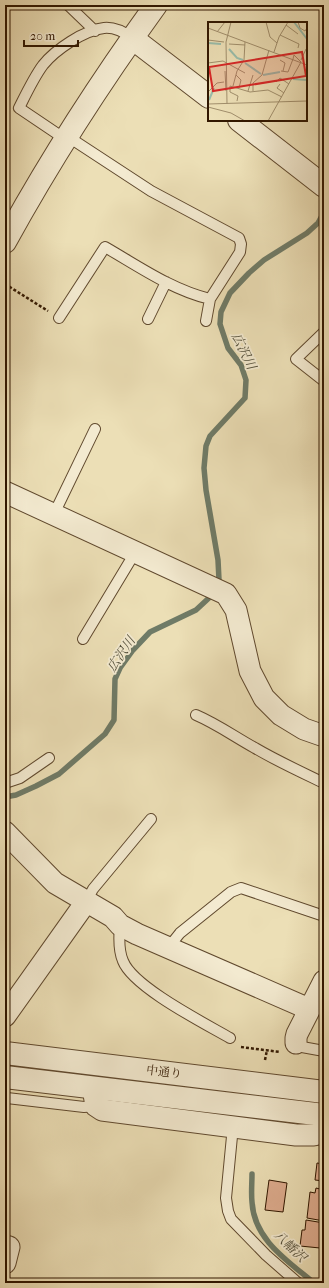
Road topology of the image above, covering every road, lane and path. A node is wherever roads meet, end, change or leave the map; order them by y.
1 (68, 5) edge
2 (156, 5) edge
3 (95, 30) junction
4 (132, 38) junction
5 (208, 96) edge
6 (240, 121) edge
7 (66, 138) junction
8 (324, 186) edge
9 (5, 242) edge
10 (166, 282) junction
11 (5, 284) edge
12 (210, 299) junction
13 (59, 318) joint
14 (148, 320) dead end
15 (206, 321) dead end
16 (324, 332) edge
17 (324, 381) edge
18 (95, 429) dead end
19 (5, 492) edge
20 (54, 514) junction
21 (136, 551) junction
22 (83, 639) dead end
23 (196, 715) dead end
24 (324, 736) edge
25 (49, 758) dead end
26 (5, 783) edge
27 (324, 783) edge
28 (151, 819) dead end
29 (5, 832) edge
30 (86, 902) junction
31 (324, 916) edge
32 (120, 925) junction
33 (168, 948) junction
34 (324, 981) edge
35 (309, 1010) junction
36 (5, 1016) edge
37 (233, 1042) joint
38 (296, 1043) joint
39 (324, 1051) edge
40 (5, 1053) edge
41 (265, 1060) dead end
42 (6, 1087) edge
43 (324, 1092) edge
44 (94, 1097) junction
45 (324, 1115) edge
46 (234, 1126) junction
47 (324, 1132) edge
48 (5, 1246) edge
49 (5, 1263) edge
50 (298, 1283) edge

1 - 3 lane
2 - 4 street
3 - 4 lane
3 - 7 lane
4 - 5 street
4 - 7 street
6 - 8 street
7 - 9 street
7 - 12 lane
10 - 12 lane
10 - 13 lane
10 - 14 lane
11 - 13 path
12 - 15 lane
16 - 17 lane
18 - 20 lane
19 - 20 street
20 - 21 street
21 - 22 lane
21 - 24 street
23 - 27 lane
25 - 26 lane
28 - 30 lane
29 - 30 street
30 - 32 street
30 - 36 street
31 - 33 lane
32 - 33 street
32 - 37 lane
33 - 35 street
34 - 35 street
35 - 38 street
37 - 41 path
38 - 39 lane
40 - 43 street, 中通り
42 - 44 street, 中通り
44 - 45 street, 中通り
44 - 46 street
46 - 47 street
46 - 50 lane
48 - 49 street

